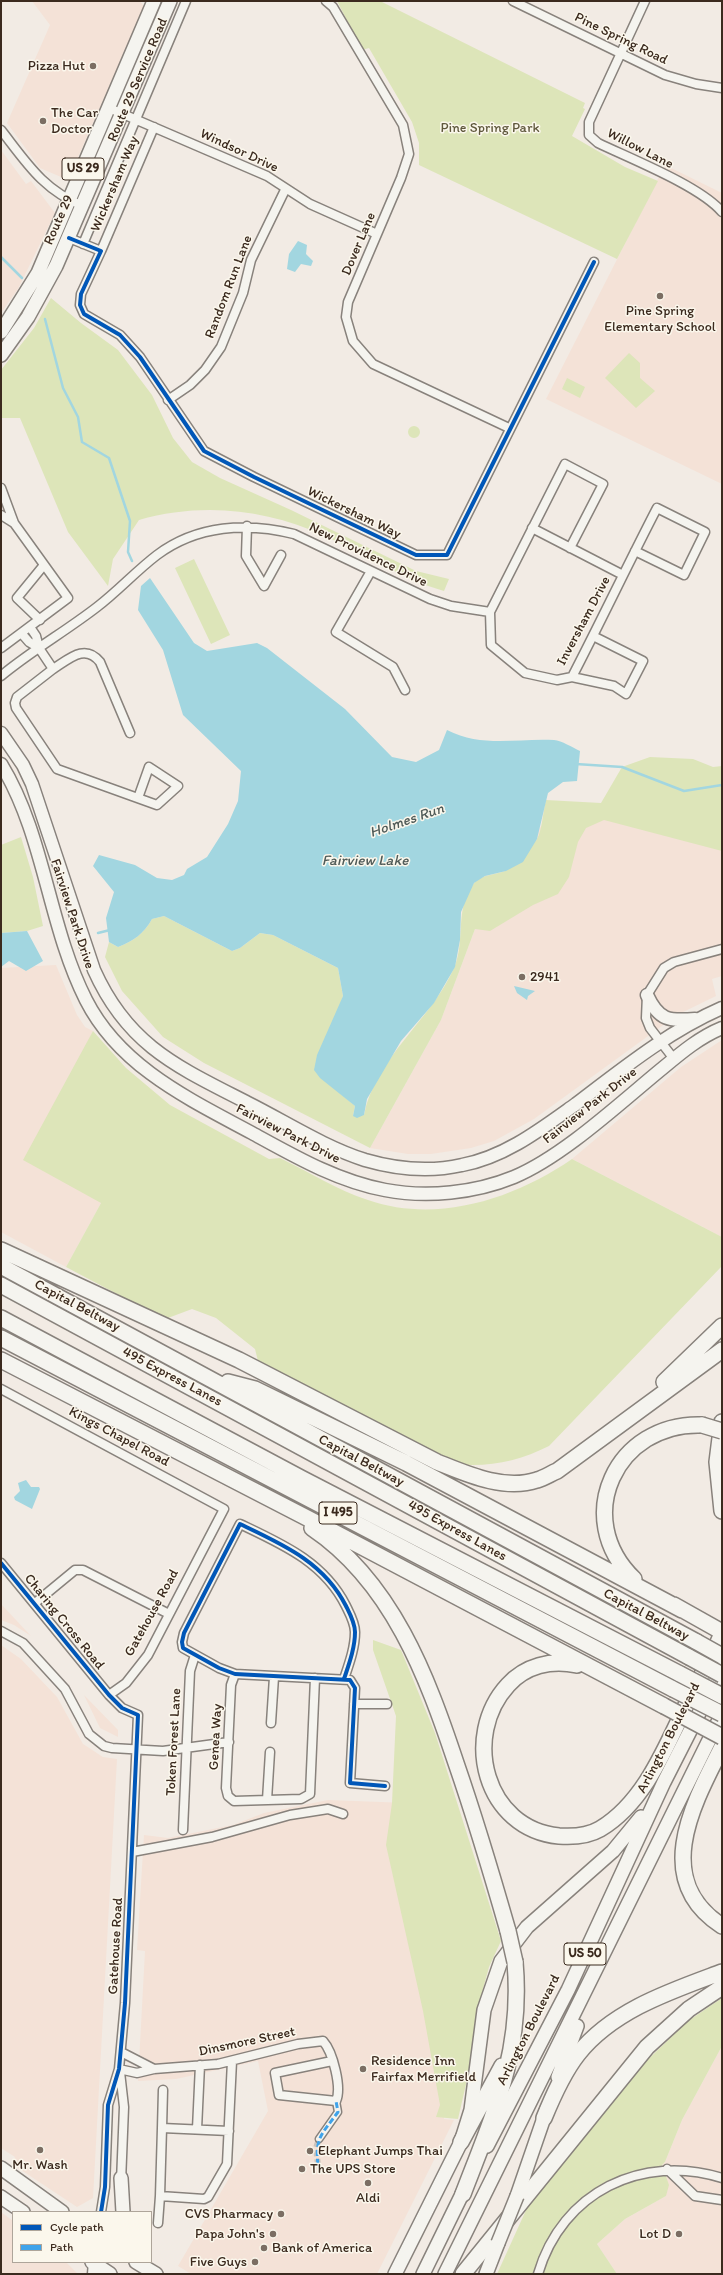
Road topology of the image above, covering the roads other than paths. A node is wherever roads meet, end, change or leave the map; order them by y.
1 (170, 1) edge
2 (186, 1) edge
3 (326, 1) edge
4 (513, 1) edge
5 (645, 1) edge
6 (153, 2) edge
7 (164, 16) junction
8 (621, 54) junction
9 (722, 88) edge
10 (109, 108) junction
11 (123, 114) junction
12 (136, 119) junction
13 (154, 126) junction
14 (1, 130) edge
15 (285, 190) junction
16 (70, 201) junction
17 (82, 206) junction
18 (722, 212) edge
19 (377, 234) junction
20 (69, 238) junction
21 (84, 244) junction
22 (101, 251) junction
23 (594, 262) dead end
24 (1, 332) edge
25 (1, 355) edge
26 (168, 400) junction
27 (509, 428) junction
28 (1, 488) edge
29 (1, 515) edge
30 (14, 523) junction
31 (247, 526) junction
32 (532, 528) junction
33 (570, 548) junction
34 (636, 550) junction
35 (281, 555) dead end
36 (44, 565) junction
37 (371, 571) junction
38 (623, 576) junction
39 (490, 612) junction
40 (40, 620) junction
41 (30, 627) junction
42 (22, 634) junction
43 (593, 636) junction
44 (1, 648) edge
45 (39, 648) junction
46 (54, 669) junction
47 (1, 676) edge
48 (572, 677) junction
49 (405, 690) dead end
50 (1, 733) edge
51 (130, 733) dead end
52 (1, 764) edge
53 (138, 798) junction
54 (722, 949) edge
55 (647, 995) junction
56 (722, 1008) edge
57 (699, 1019) junction
58 (722, 1028) edge
59 (661, 1042) junction
60 (674, 1059) junction
61 (1, 1250) edge
62 (1, 1266) edge
63 (1, 1285) edge
64 (3, 1319) edge
65 (722, 1326) edge
66 (1, 1338) edge
67 (722, 1350) edge
68 (1, 1360) edge
69 (213, 1379) junction
70 (1, 1389) edge
71 (722, 1428) edge
72 (614, 1430) junction
73 (260, 1493) junction
74 (224, 1509) joint
75 (722, 1511) edge
76 (1, 1563) edge
77 (35, 1603) junction
78 (682, 1610) junction
79 (169, 1614) junction
80 (1, 1631) edge
81 (722, 1632) edge
82 (195, 1655) junction
83 (722, 1656) edge
84 (722, 1668) edge
85 (597, 1672) junction
86 (236, 1674) junction
87 (722, 1675) edge
88 (274, 1677) junction
89 (315, 1678) junction
90 (344, 1679) junction
91 (109, 1695) junction
92 (722, 1696) edge
93 (354, 1704) junction
94 (387, 1704) dead end
95 (722, 1714) edge
96 (271, 1723) dead end
97 (722, 1737) edge
98 (229, 1742) junction
99 (722, 1747) edge
100 (186, 1748) junction
101 (137, 1749) junction
102 (270, 1752) dead end
103 (664, 1782) junction
104 (385, 1786) dead end
105 (267, 1800) junction
106 (343, 1814) dead end
107 (183, 1830) dead end
108 (132, 1852) junction
109 (722, 1926) edge
110 (614, 1935) junction
111 (722, 1972) edge
112 (722, 1987) edge
113 (512, 2041) junction
114 (121, 2052) junction
115 (232, 2061) junction
116 (332, 2061) junction
117 (200, 2065) junction
118 (119, 2069) junction
119 (154, 2070) junction
120 (163, 2090) dead end
121 (336, 2101) junction
122 (544, 2118) junction
123 (162, 2128) junction
124 (197, 2129) junction
125 (229, 2131) junction
126 (319, 2140) tunnel mouth
127 (461, 2142) junction
128 (1, 2168) edge
129 (667, 2169) junction
130 (121, 2178) junction
131 (722, 2178) edge
132 (462, 2194) junction
133 (160, 2196) junction
134 (1, 2197) edge
135 (722, 2200) edge
136 (22, 2211) edge
137 (61, 2211) edge
138 (101, 2211) edge
139 (115, 2211) edge
140 (123, 2211) edge
141 (158, 2223) dead end
142 (138, 2263) edge
143 (94, 2265) edge
144 (150, 2269) edge
145 (110, 2274) edge
146 (395, 2274) edge
147 (423, 2274) edge
148 (445, 2274) edge
149 (463, 2274) edge
150 (486, 2274) edge
151 (538, 2274) edge

1 - 7 main road, Route 29 / US 29
2 - 12 street, Route 29 Service Road
3 - 19 street, Dover Lane
4 - 8 street, Pine Spring Road
5 - 8 street, Willow Lane
6 - 7 street
6 - 10 main road, Route 29 / US 29
7 - 11 main road, Route 29 / US 29
8 - 9 street, Pine Spring Road
8 - 18 street, Willow Lane
10 - 11 street, Windsor Drive
10 - 16 main road, Route 29 / US 29
11 - 12 street, Windsor Drive
11 - 17 main road, Route 29 / US 29
12 - 13 street, Windsor Drive
12 - 21 street, Route 29 Service Road
13 - 15 street, Windsor Drive
13 - 22 street, Wickersham Way
14 - 16 street
15 - 19 street, Windsor Drive
15 - 26 street, Random Run Lane
16 - 17 street
16 - 24 main road, Route 29 / US 29
17 - 20 main road, Route 29 / US 29
19 - 27 street, Dover Lane
20 - 21 street
20 - 25 main road, Route 29 / US 29
21 - 22 street, Wickersham Way
22 - 26 street, Wickersham Way
23 - 27 street, Wickersham Way
26 - 27 street, Wickersham Way
28 - 30 street
29 - 30 street
30 - 36 street
31 - 35 street
31 - 37 street, New Providence Drive
31 - 45 street, New Providence Drive
32 - 33 street, Inversham Drive
32 - 33 street
32 - 39 street
33 - 38 street, Inversham Drive
34 - 34 street, Inversham Drive
34 - 38 street, Inversham Drive
36 - 40 street
36 - 40 street
37 - 39 street, New Providence Drive
37 - 49 street
38 - 43 street, Inversham Drive
39 - 48 street, Inversham Drive
40 - 41 street
41 - 42 street
41 - 45 street
42 - 44 street
42 - 45 street
43 - 48 street, Inversham Drive
43 - 48 street
45 - 46 street
45 - 47 street, New Providence Drive
46 - 51 street
46 - 53 street
50 - 59 main road, Fairview Park Drive
52 - 60 main road, Fairview Park Drive
53 - 53 street
54 - 55 street
55 - 57 main road
55 - 59 street
56 - 57 main road, Fairview Park Drive
57 - 59 main road, Fairview Park Drive
58 - 60 main road, Fairview Park Drive
59 - 60 street
61 - 72 highway
62 - 69 highway, Capital Beltway
63 - 87 highway, 495 Express Lanes, bridge
64 - 92 highway, 495 Express Lanes / I 495, bridge
65 - 72 highway
66 - 95 highway, I 495, bridge
67 - 72 highway
68 - 73 highway
69 - 78 highway
69 - 83 highway, Capital Beltway, bridge
70 - 74 street, Kings Chapel Road
71 - 75 highway
71 - 78 highway, bridge
73 - 85 highway
73 - 113 highway, bridge
74 - 79 street, Gatehouse Road
76 - 77 street, Charing Cross Road
77 - 79 street
77 - 91 street, Charing Cross Road
78 - 81 highway
79 - 91 street, Gatehouse Road
80 - 101 street
81 - 85 highway
82 - 86 street
82 - 90 street
82 - 100 street, Token Forest Lane
84 - 103 main road, Arlington Boulevard / US 50
85 - 97 highway, bridge
86 - 88 street
86 - 98 street, Genea Way
88 - 89 street
88 - 96 street
89 - 90 street
89 - 105 street
90 - 93 street
91 - 101 street, Gatehouse Road
93 - 94 street
93 - 104 street
95 - 110 main road, US 50
98 - 100 street
98 - 105 street, Genea Way
99 - 109 highway
100 - 101 street
100 - 107 street, Token Forest Lane
101 - 108 street, Gatehouse Road
102 - 105 street
103 - 127 main road
103 - 132 main road, Arlington Boulevard / US 50
106 - 108 street
108 - 114 street, Gatehouse Road
110 - 122 main road
110 - 148 main road, US 50
111 - 122 highway
112 - 149 highway
113 - 127 highway
113 - 132 highway
114 - 118 street, Gatehouse Road
114 - 119 street
115 - 116 street, Dinsmore Street
115 - 117 street, Dinsmore Street
115 - 125 street
116 - 121 street, Dinsmore Street
116 - 121 street
117 - 119 street, Dinsmore Street
117 - 124 street
118 - 119 street, Dinsmore Street
118 - 130 street, Gatehouse Road
118 - 138 street, Gatehouse Road
120 - 123 street
121 - 126 street
122 - 150 main road, bridge
123 - 124 street
123 - 133 street
124 - 125 street
125 - 133 street
127 - 146 main road
128 - 137 main road
129 - 131 street
129 - 135 street
129 - 151 street
130 - 139 street, Gatehouse Road
130 - 140 main road
132 - 147 main road, Arlington Boulevard / US 50
133 - 141 street
134 - 136 main road
142 - 144 main road
143 - 145 main road

